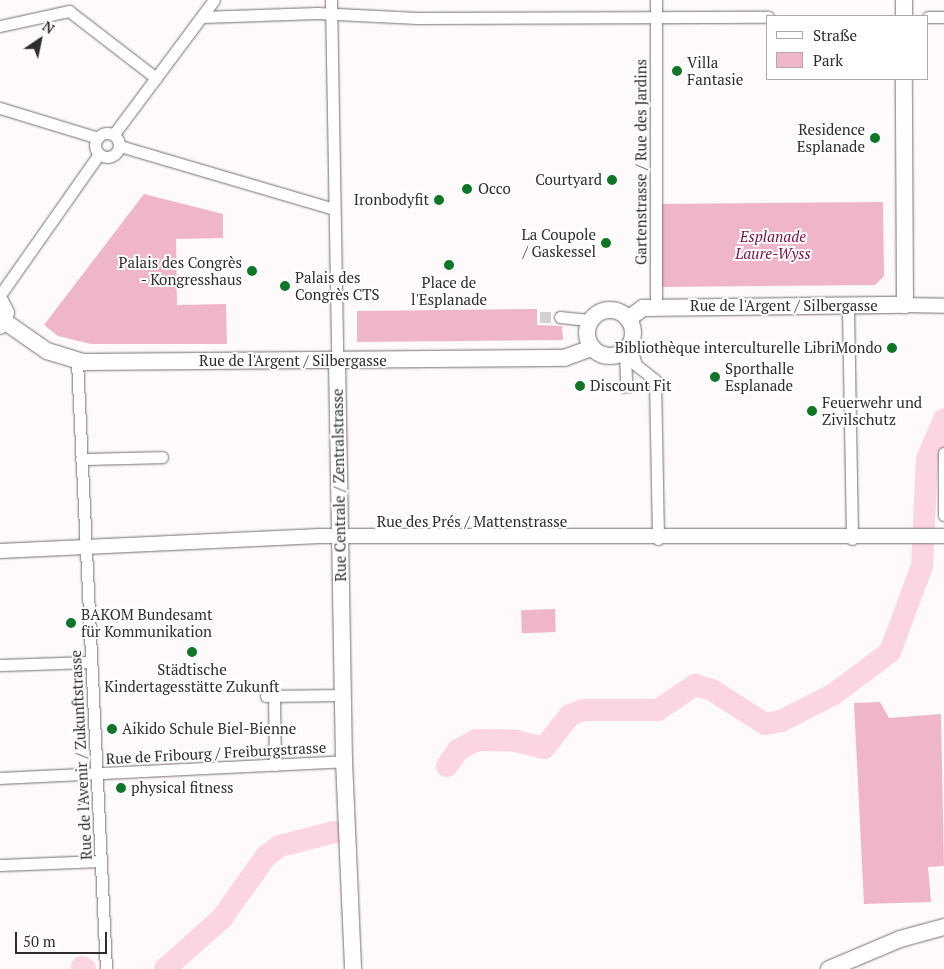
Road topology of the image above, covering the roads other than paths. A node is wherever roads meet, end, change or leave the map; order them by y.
1 (214, 0) edge
2 (330, 0) edge
3 (656, 0) edge
4 (904, 0) edge
5 (331, 15) junction
6 (904, 15) edge
7 (202, 17) junction
8 (656, 17) junction
9 (766, 17) edge
10 (929, 17) edge
11 (944, 17) edge
12 (0, 26) edge
13 (156, 78) junction
14 (904, 80) edge
15 (0, 108) edge
16 (114, 134) junction
17 (98, 138) junction
18 (120, 146) junction
19 (99, 154) junction
20 (334, 210) junction
21 (0, 295) edge
22 (0, 300) edge
23 (905, 305) junction
24 (944, 306) edge
25 (848, 307) junction
26 (656, 308) junction
27 (560, 317) tunnel mouth
28 (628, 319) junction
29 (591, 320) junction
30 (2, 323) edge
31 (592, 348) junction
32 (627, 348) junction
33 (337, 360) junction
34 (77, 361) junction
35 (626, 383) tunnel mouth
36 (944, 452) edge
37 (162, 457) dead end
38 (81, 459) junction
39 (944, 514) edge
40 (341, 536) junction
41 (938, 537) edge
42 (658, 539) junction
43 (852, 539) junction
44 (86, 548) junction
45 (0, 551) edge
46 (91, 662) junction
47 (0, 665) edge
48 (343, 696) junction
49 (344, 761) junction
50 (275, 764) junction
51 (96, 774) junction
52 (0, 778) edge
53 (101, 861) junction
54 (0, 865) edge
55 (944, 928) edge
56 (106, 968) edge
57 (353, 969) edge
58 (829, 969) edge

1 - 7 street
2 - 5 street, Rue Centrale / Zentralstrasse
3 - 8 street, Gartenstrasse / Rue des Jardins
4 - 6 main road
5 - 7 street
5 - 8 street
5 - 20 street, Rue Centrale / Zentralstrasse
7 - 13 street
8 - 9 street
8 - 26 street, Gartenstrasse / Rue des Jardins
10 - 11 street
12 - 13 street
13 - 16 street
14 - 23 main road
15 - 17 street
16 - 17 street
16 - 18 street
17 - 19 street
18 - 19 street
18 - 20 street
19 - 21 street
20 - 33 street, Rue Centrale / Zentralstrasse
22 - 30 main road
23 - 24 street, Rue de l'Argent / Silbergasse
23 - 25 main road, Rue de l'Argent / Silbergasse
25 - 26 main road, Rue de l'Argent / Silbergasse
25 - 43 street
26 - 28 main road, Rue de l'Argent / Silbergasse
27 - 29 street
28 - 29 main road
28 - 32 main road
29 - 31 main road
30 - 34 main road, Rue de l'Argent / Silbergasse
31 - 32 main road
31 - 33 main road, Rue de l'Argent / Silbergasse
32 - 35 street
32 - 42 street
33 - 34 main road, Rue de l'Argent / Silbergasse
33 - 40 main road, Rue Centrale / Zentralstrasse
34 - 38 street, Rue de l'Avenir / Zukunftstrasse
36 - 39 street
37 - 38 street
38 - 44 street, Rue de l'Avenir / Zukunftstrasse
40 - 42 street, Rue des Prés / Mattenstrasse
40 - 44 street, Rue des Prés / Mattenstrasse
40 - 48 main road, Rue Centrale / Zentralstrasse
41 - 43 street, Rue des Prés / Mattenstrasse
42 - 43 street, Rue des Prés / Mattenstrasse
44 - 45 street, Rue des Prés / Mattenstrasse
44 - 46 street, Rue de l'Avenir / Zukunftstrasse
46 - 47 street
46 - 51 street, Rue de l'Avenir / Zukunftstrasse
48 - 49 main road, Rue Centrale / Zentralstrasse
48 - 50 street
49 - 50 street, Rue de Fribourg / Freiburgstrasse
49 - 57 main road, Rue Centrale / Zentralstrasse
50 - 51 street, Rue de Fribourg / Freiburgstrasse
51 - 52 street, Rue de Fribourg / Freiburgstrasse
51 - 53 street, Rue de l'Avenir / Zukunftstrasse
53 - 54 street
53 - 56 street, Rue de l'Avenir / Zukunftstrasse
55 - 58 main road

